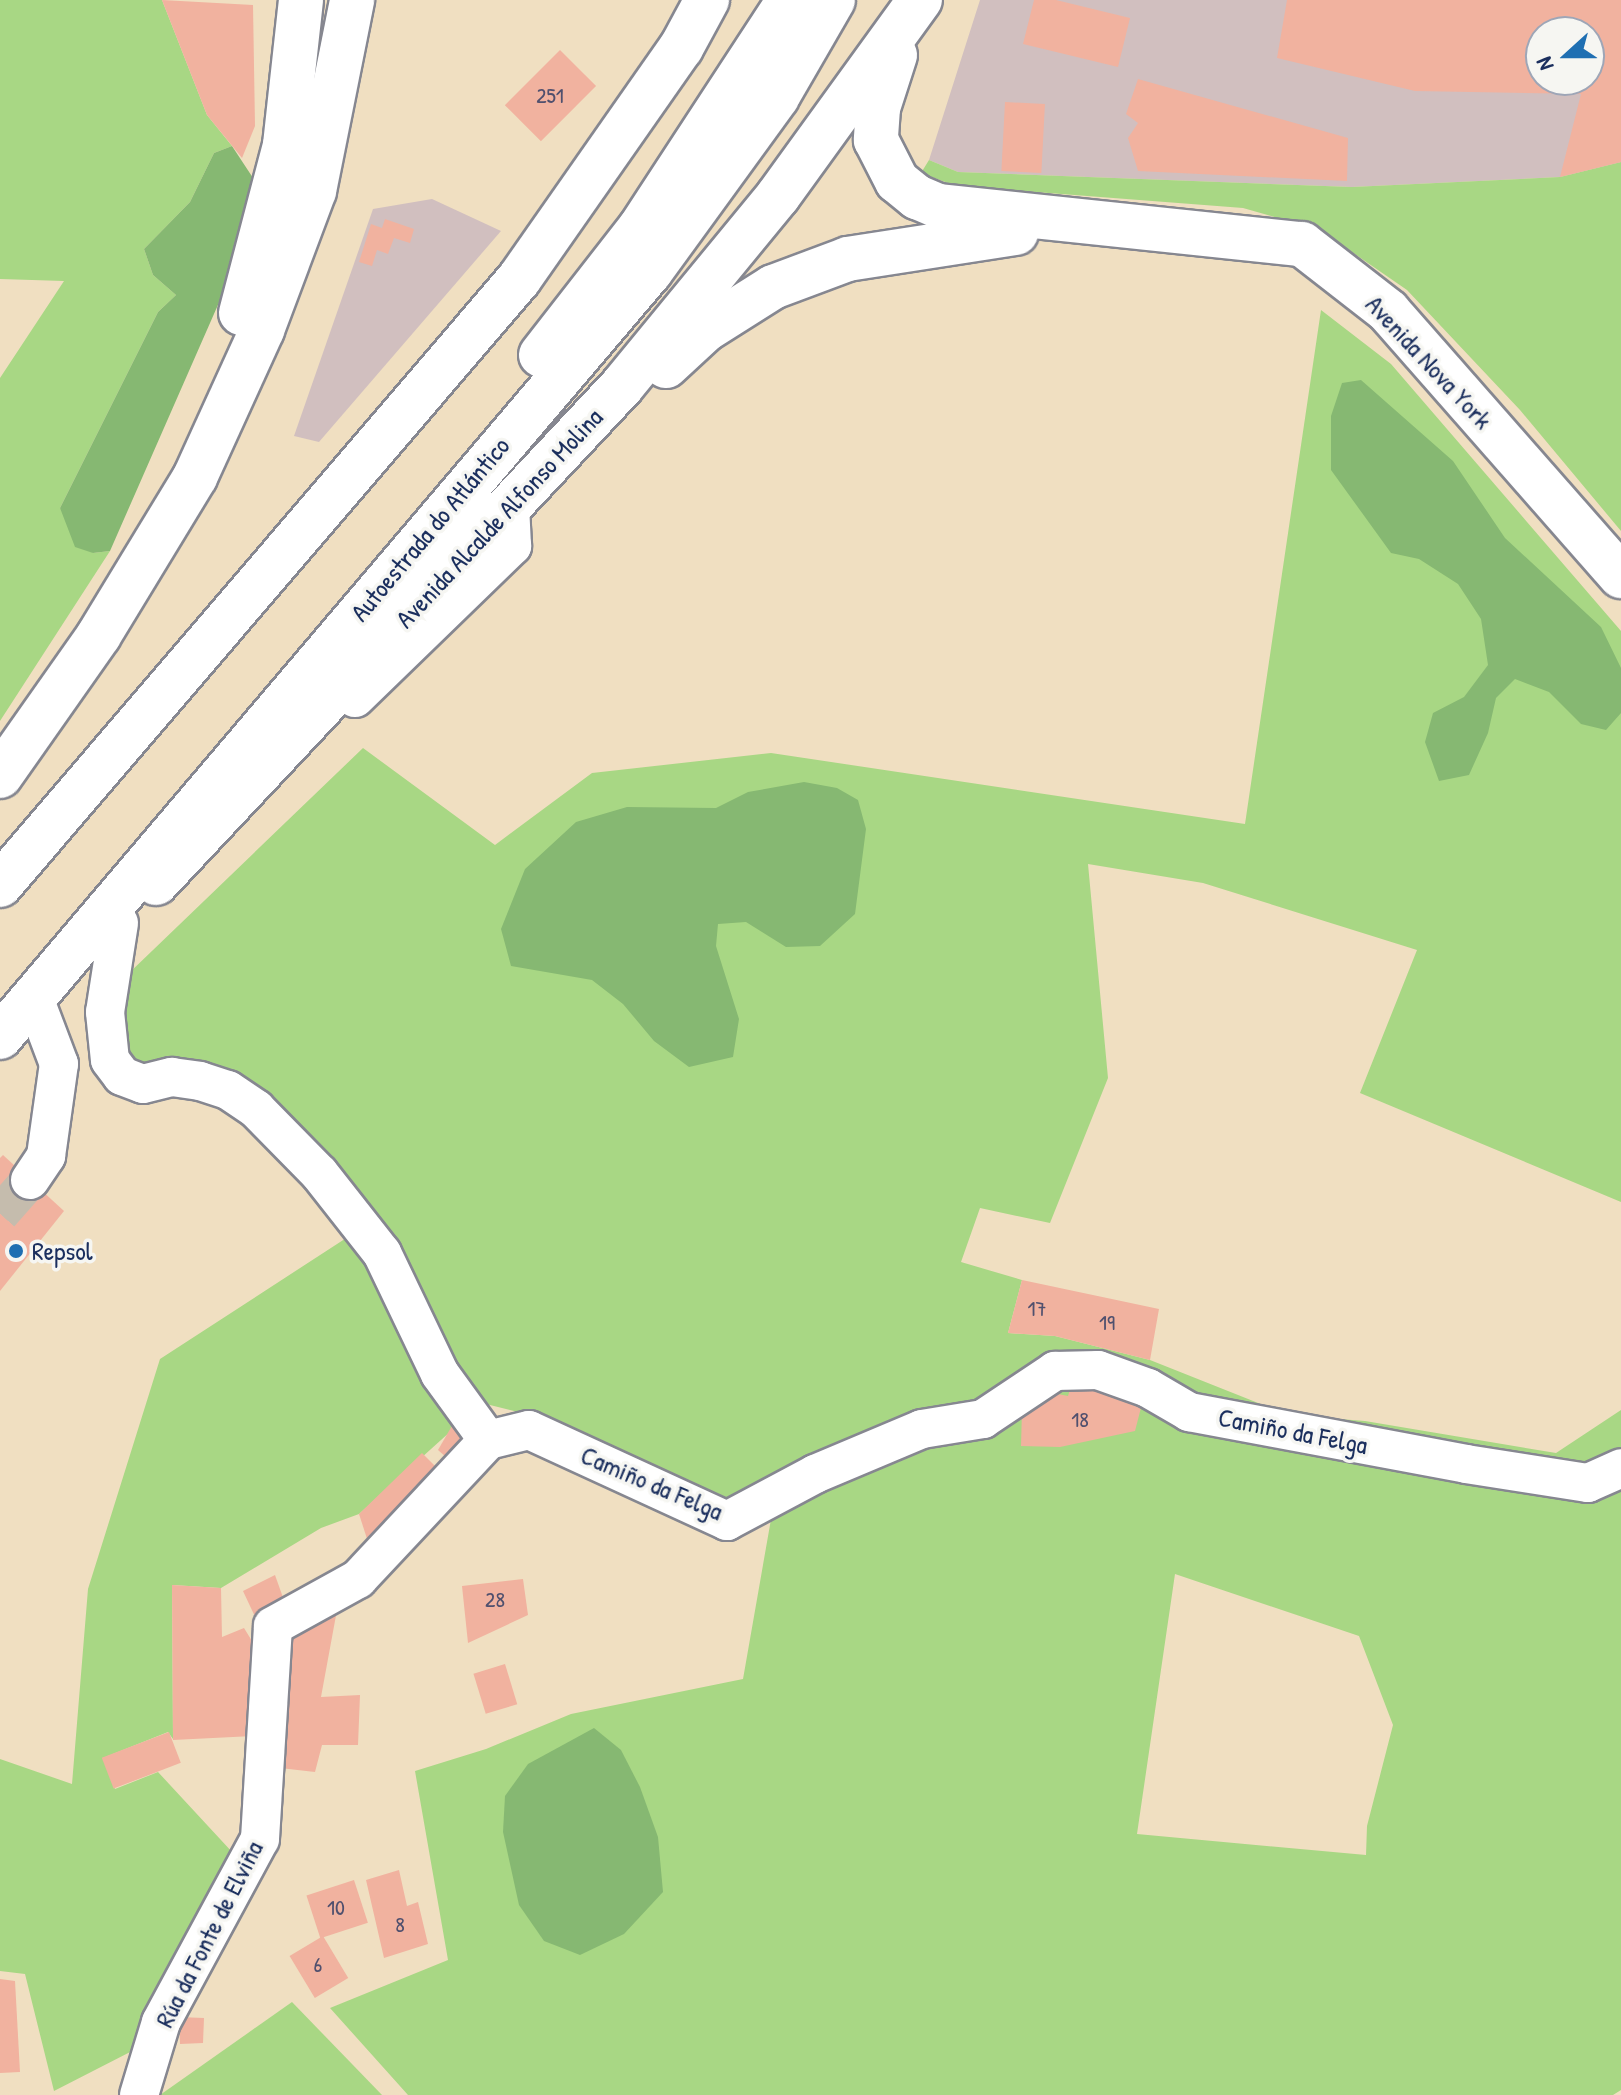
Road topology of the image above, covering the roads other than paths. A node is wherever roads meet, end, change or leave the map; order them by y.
1 (301, 0) edge
2 (352, 0) edge
3 (707, 0) edge
4 (789, 0) edge
5 (833, 0) edge
6 (915, 8) edge
7 (1093, 224) junction
8 (195, 477) junction
9 (510, 505) junction
10 (1621, 576) edge
11 (0, 776) edge
12 (0, 885) edge
13 (119, 923) junction
14 (17, 997) edge
15 (0, 1037) edge
16 (30, 1180) tunnel mouth
17 (488, 1440) junction
18 (1621, 1468) edge
19 (139, 2095) edge

1 - 8 main road
2 - 8 main road
3 - 12 main road
4 - 14 main road
5 - 14 main road, Autoestrada do Atlántico
6 - 7 main road
6 - 9 main road, Avenida Alcalde Alfonso Molina
7 - 9 main road
7 - 10 main road, Avenida Nova York
8 - 11 main road
9 - 13 main road, Avenida Alcalde Alfonso Molina
13 - 14 main road, Avenida Alcalde Alfonso Molina
13 - 17 street
14 - 15 main road, Autoestrada do Atlántico
14 - 16 street
17 - 18 street, Camiño da Felga
17 - 19 street, Rúa da Fonte de Elviña

